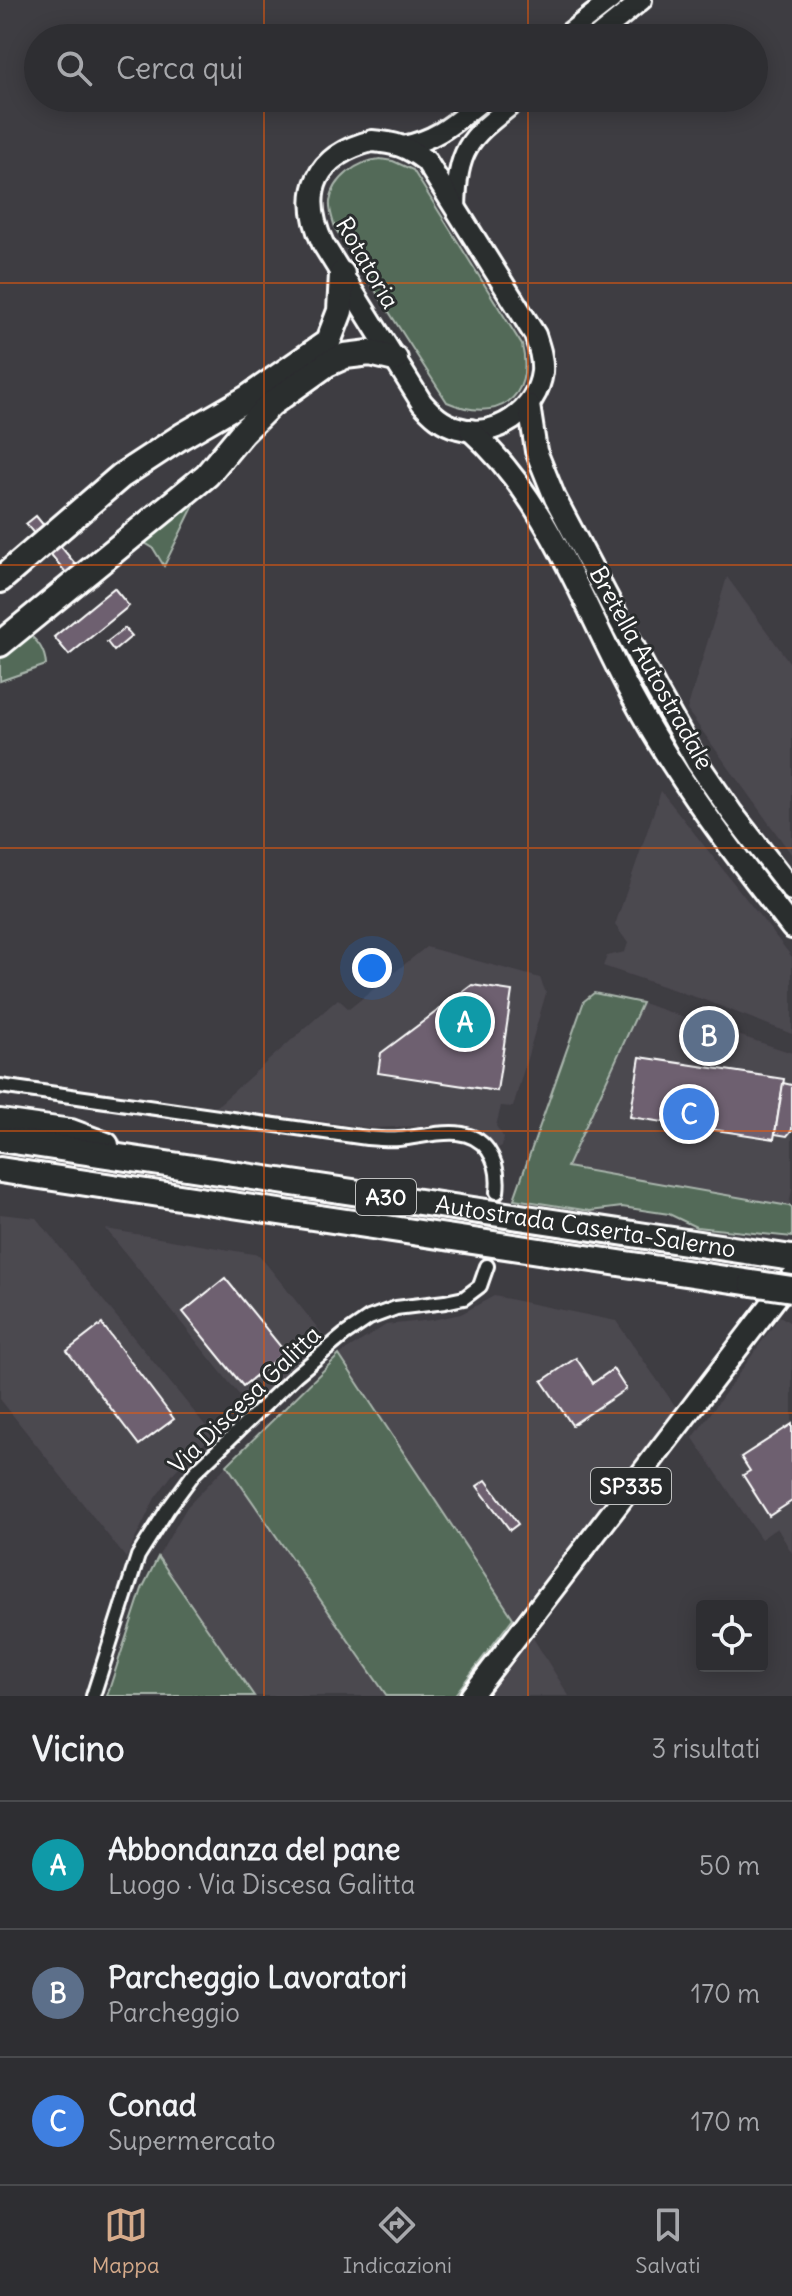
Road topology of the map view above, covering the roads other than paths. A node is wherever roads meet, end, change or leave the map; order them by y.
1 (611, 0) edge
2 (642, 0) edge
3 (580, 24) edge
4 (612, 24) edge
5 (468, 112) edge
6 (503, 112) edge
7 (403, 146) junction
8 (456, 210) junction
9 (342, 274) junction
10 (395, 359) junction
11 (529, 405) junction
12 (470, 430) junction
13 (0, 580) edge
14 (0, 644) edge
15 (792, 890) edge
16 (792, 928) edge
17 (0, 1086) edge
18 (0, 1122) edge
19 (0, 1139) edge
20 (145, 1161) junction
21 (0, 1170) edge
22 (497, 1192) tunnel mouth
23 (782, 1257) edge
24 (487, 1266) tunnel mouth
25 (792, 1277) edge
26 (792, 1289) edge
27 (93, 1696) edge
28 (471, 1696) edge

1 - 3 main road
2 - 4 main road
5 - 7 main road
6 - 8 main road
7 - 8 main road
7 - 9 main road, Rotatoria
8 - 11 main road
9 - 10 main road, Rotatoria
9 - 13 highway
10 - 12 main road, Rotatoria
10 - 14 highway
11 - 12 main road
11 - 15 main road, Bretella Autostradale
12 - 16 main road, Bretella Autostradale
17 - 22 street
18 - 20 highway
19 - 20 highway, Autostrada Caserta-Salerno / A30
20 - 23 highway, Autostrada Caserta-Salerno / A30
21 - 26 highway, Autostrada Caserta-Salerno / A30, bridge
24 - 27 street, Via Discesa Galitta
25 - 28 main road, SP335

